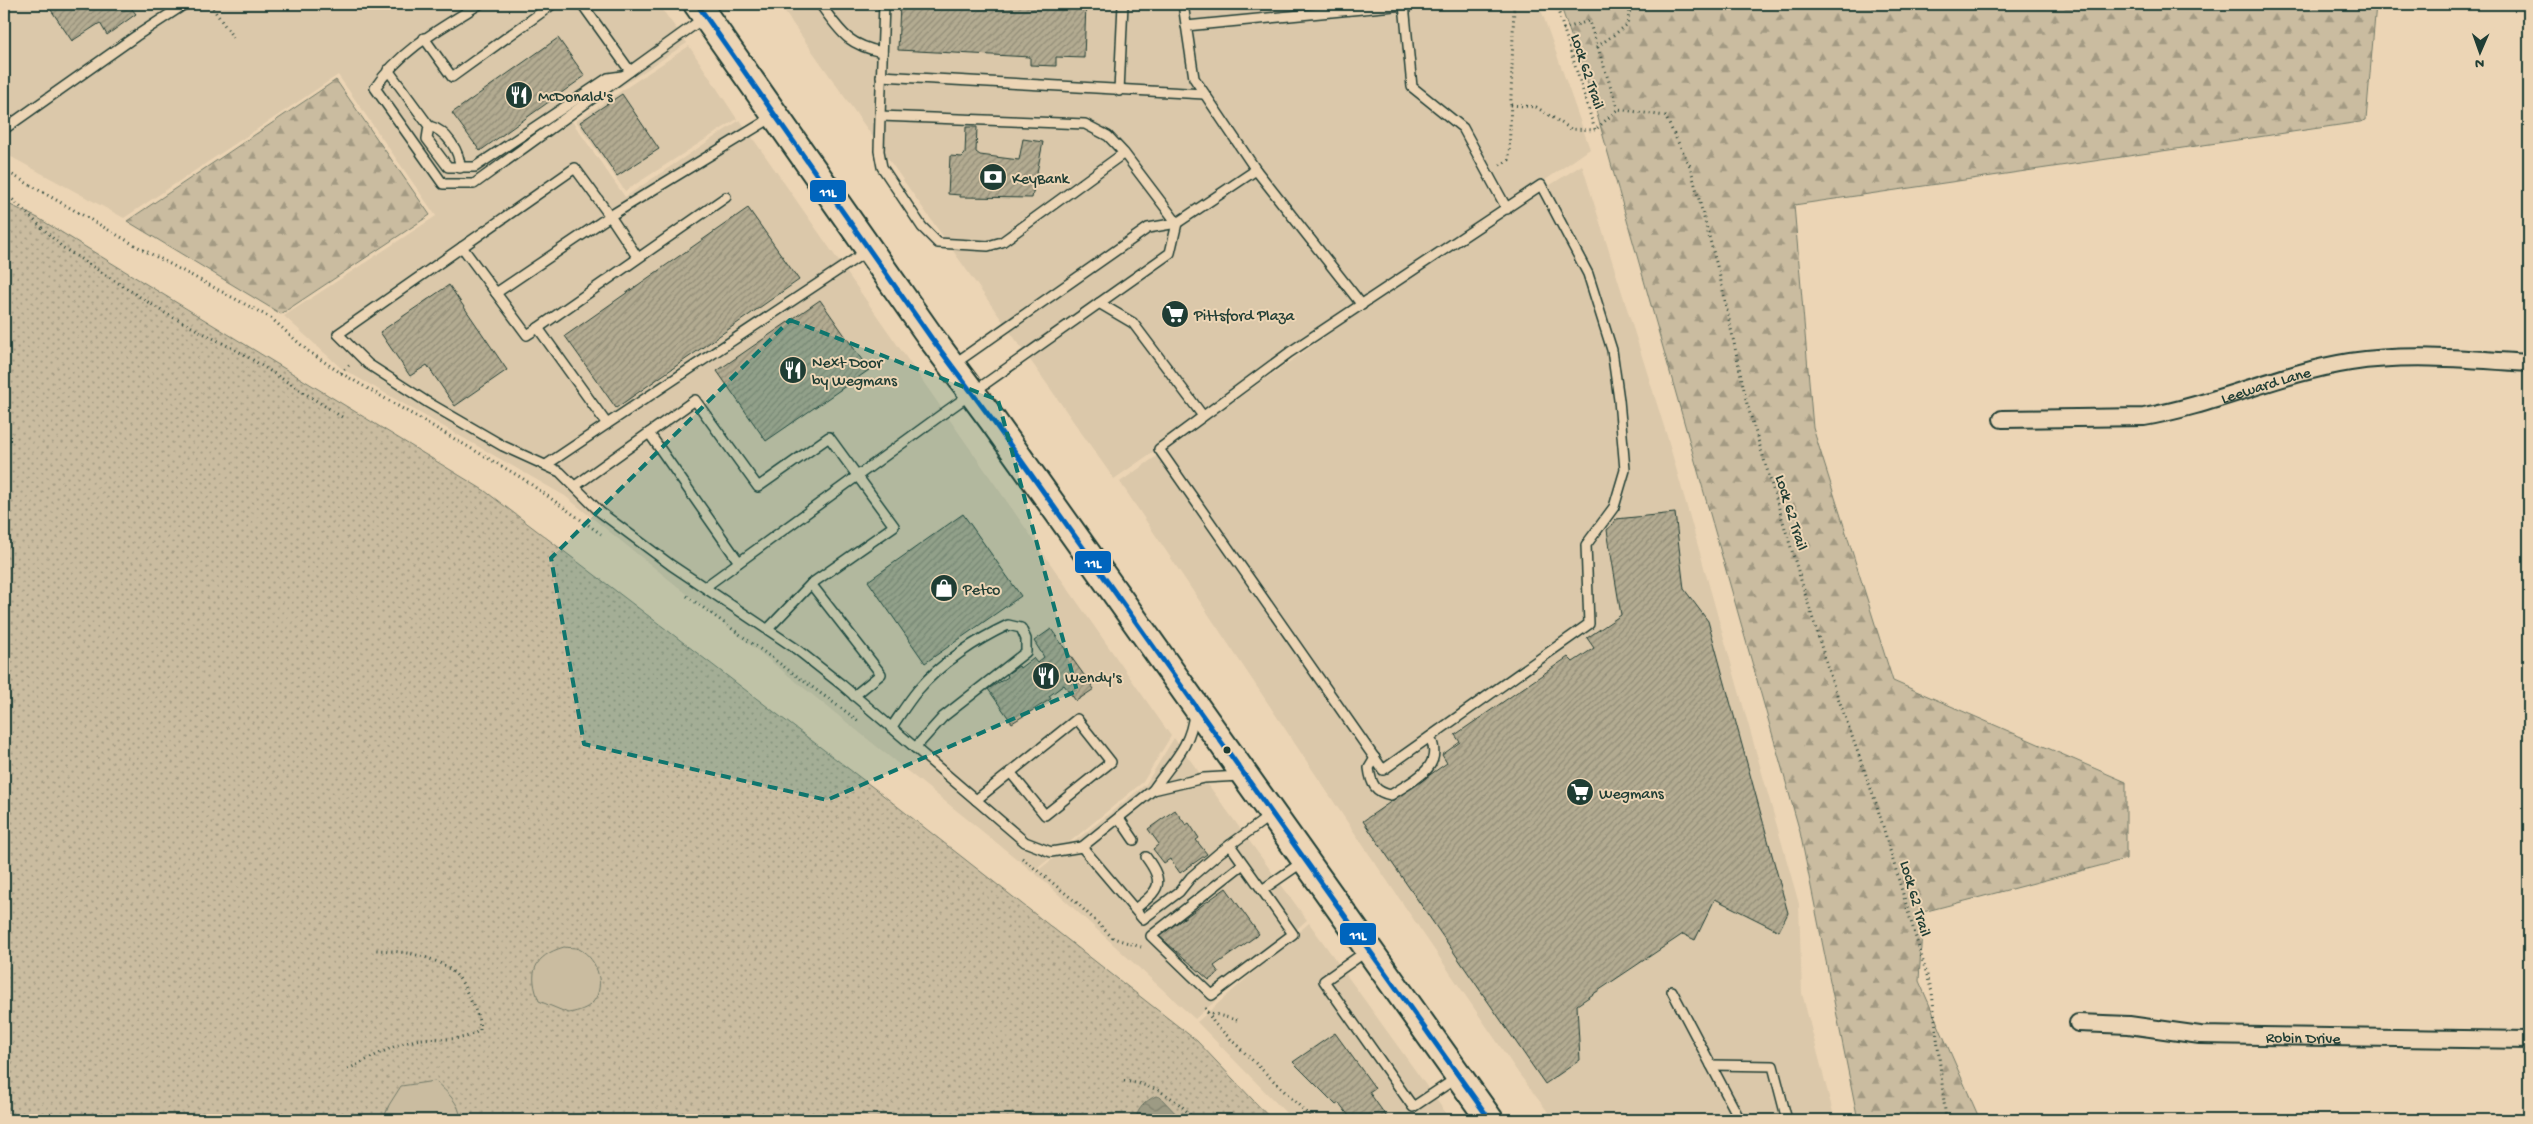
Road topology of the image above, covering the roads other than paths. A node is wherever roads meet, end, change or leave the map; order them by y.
1 (186, 4) edge
2 (480, 4) edge
3 (553, 4) edge
4 (582, 4) edge
5 (820, 4) edge
6 (884, 4) edge
7 (1123, 4) edge
8 (1183, 4) edge
9 (1404, 4) edge
10 (701, 10) edge
11 (1186, 26) junction
12 (424, 38) junction
13 (882, 52) junction
14 (388, 70) junction
15 (627, 74) junction
16 (881, 76) junction
17 (1119, 91) junction
18 (1204, 94) junction
19 (775, 116) junction
20 (880, 116) junction
21 (429, 126) junction
22 (6, 127) dead end
23 (1124, 153) junction
24 (460, 168) junction
25 (1256, 170) junction
26 (726, 197) dead end
27 (1507, 209) junction
28 (610, 216) junction
29 (1177, 223) junction
30 (462, 247) junction
31 (870, 250) junction
32 (638, 258) junction
33 (496, 292) junction
34 (1099, 303) junction
35 (1362, 306) junction
36 (538, 328) junction
37 (2529, 363) edge
38 (952, 366) junction
39 (972, 393) junction
40 (1203, 416) junction
41 (2002, 419) dead end
42 (607, 424) junction
43 (648, 433) junction
44 (546, 465) junction
45 (858, 476) junction
46 (575, 486) junction
47 (739, 562) junction
48 (811, 584) junction
49 (705, 587) junction
50 (768, 629) junction
51 (854, 696) junction
52 (1194, 705) junction
53 (891, 728) junction
54 (1430, 736) junction
55 (915, 748) junction
56 (1376, 758) junction
57 (1010, 772) junction
58 (1244, 776) junction
59 (1153, 790) junction
60 (976, 800) junction
61 (1272, 815) junction
62 (1119, 818) junction
63 (1134, 840) dead end
64 (1230, 845) junction
65 (1082, 847) junction
66 (1146, 857) dead end
67 (1304, 861) junction
68 (1243, 864) junction
69 (1262, 890) junction
70 (1135, 909) junction
71 (1368, 950) junction
72 (1672, 991) dead end
73 (2078, 1023) dead end
74 (2529, 1040) edge
75 (1711, 1065) junction
76 (1458, 1076) junction
77 (1490, 1120) edge
78 (1740, 1120) edge
79 (1788, 1120) edge

1 - 22 lane
2 - 12 lane
3 - 12 lane
4 - 15 lane
5 - 13 lane
6 - 13 lane
7 - 17 lane
8 - 11 lane
9 - 11 lane
9 - 27 lane
10 - 15 lane
10 - 19 main road
11 - 18 lane
12 - 14 lane
13 - 16 lane
14 - 15 lane
14 - 21 lane
15 - 24 lane
16 - 17 lane
16 - 20 lane
17 - 18 lane
18 - 25 lane
19 - 28 lane
19 - 31 main road
20 - 23 lane
20 - 23 lane
21 - 24 lane
21 - 24 lane
23 - 29 lane
25 - 29 lane
25 - 35 lane
26 - 32 lane
27 - 35 lane
27 - 54 lane
28 - 30 lane
28 - 32 lane
28 - 33 lane
29 - 34 lane
29 - 38 lane
30 - 33 lane
30 - 44 lane
31 - 38 main road
31 - 42 lane
32 - 36 lane
33 - 36 lane
34 - 39 lane
34 - 40 lane
35 - 40 lane
36 - 42 lane
37 - 41 street, Leeward Lane
38 - 39 main road
39 - 45 lane
39 - 52 main road
40 - 56 lane
42 - 44 lane
43 - 45 lane
43 - 46 lane
43 - 47 lane
44 - 46 lane
45 - 47 lane
45 - 48 lane
46 - 49 lane
47 - 49 lane
48 - 50 lane
48 - 51 lane
49 - 50 lane
50 - 51 lane
51 - 53 lane
52 - 58 main road
52 - 59 lane
53 - 55 lane
53 - 55 lane
54 - 56 lane
54 - 56 lane
55 - 60 lane
57 - 57 lane
57 - 60 lane
58 - 59 lane
58 - 61 main road
59 - 62 lane
60 - 65 lane
61 - 64 lane
61 - 67 main road
62 - 63 lane
62 - 65 lane
64 - 68 lane
64 - 70 lane
65 - 70 lane
66 - 70 lane
67 - 69 lane
67 - 71 main road
68 - 69 lane
68 - 69 lane
71 - 76 main road
71 - 76 lane
72 - 75 lane
73 - 74 street, Robin Drive
75 - 78 lane
75 - 79 lane
76 - 77 main road

